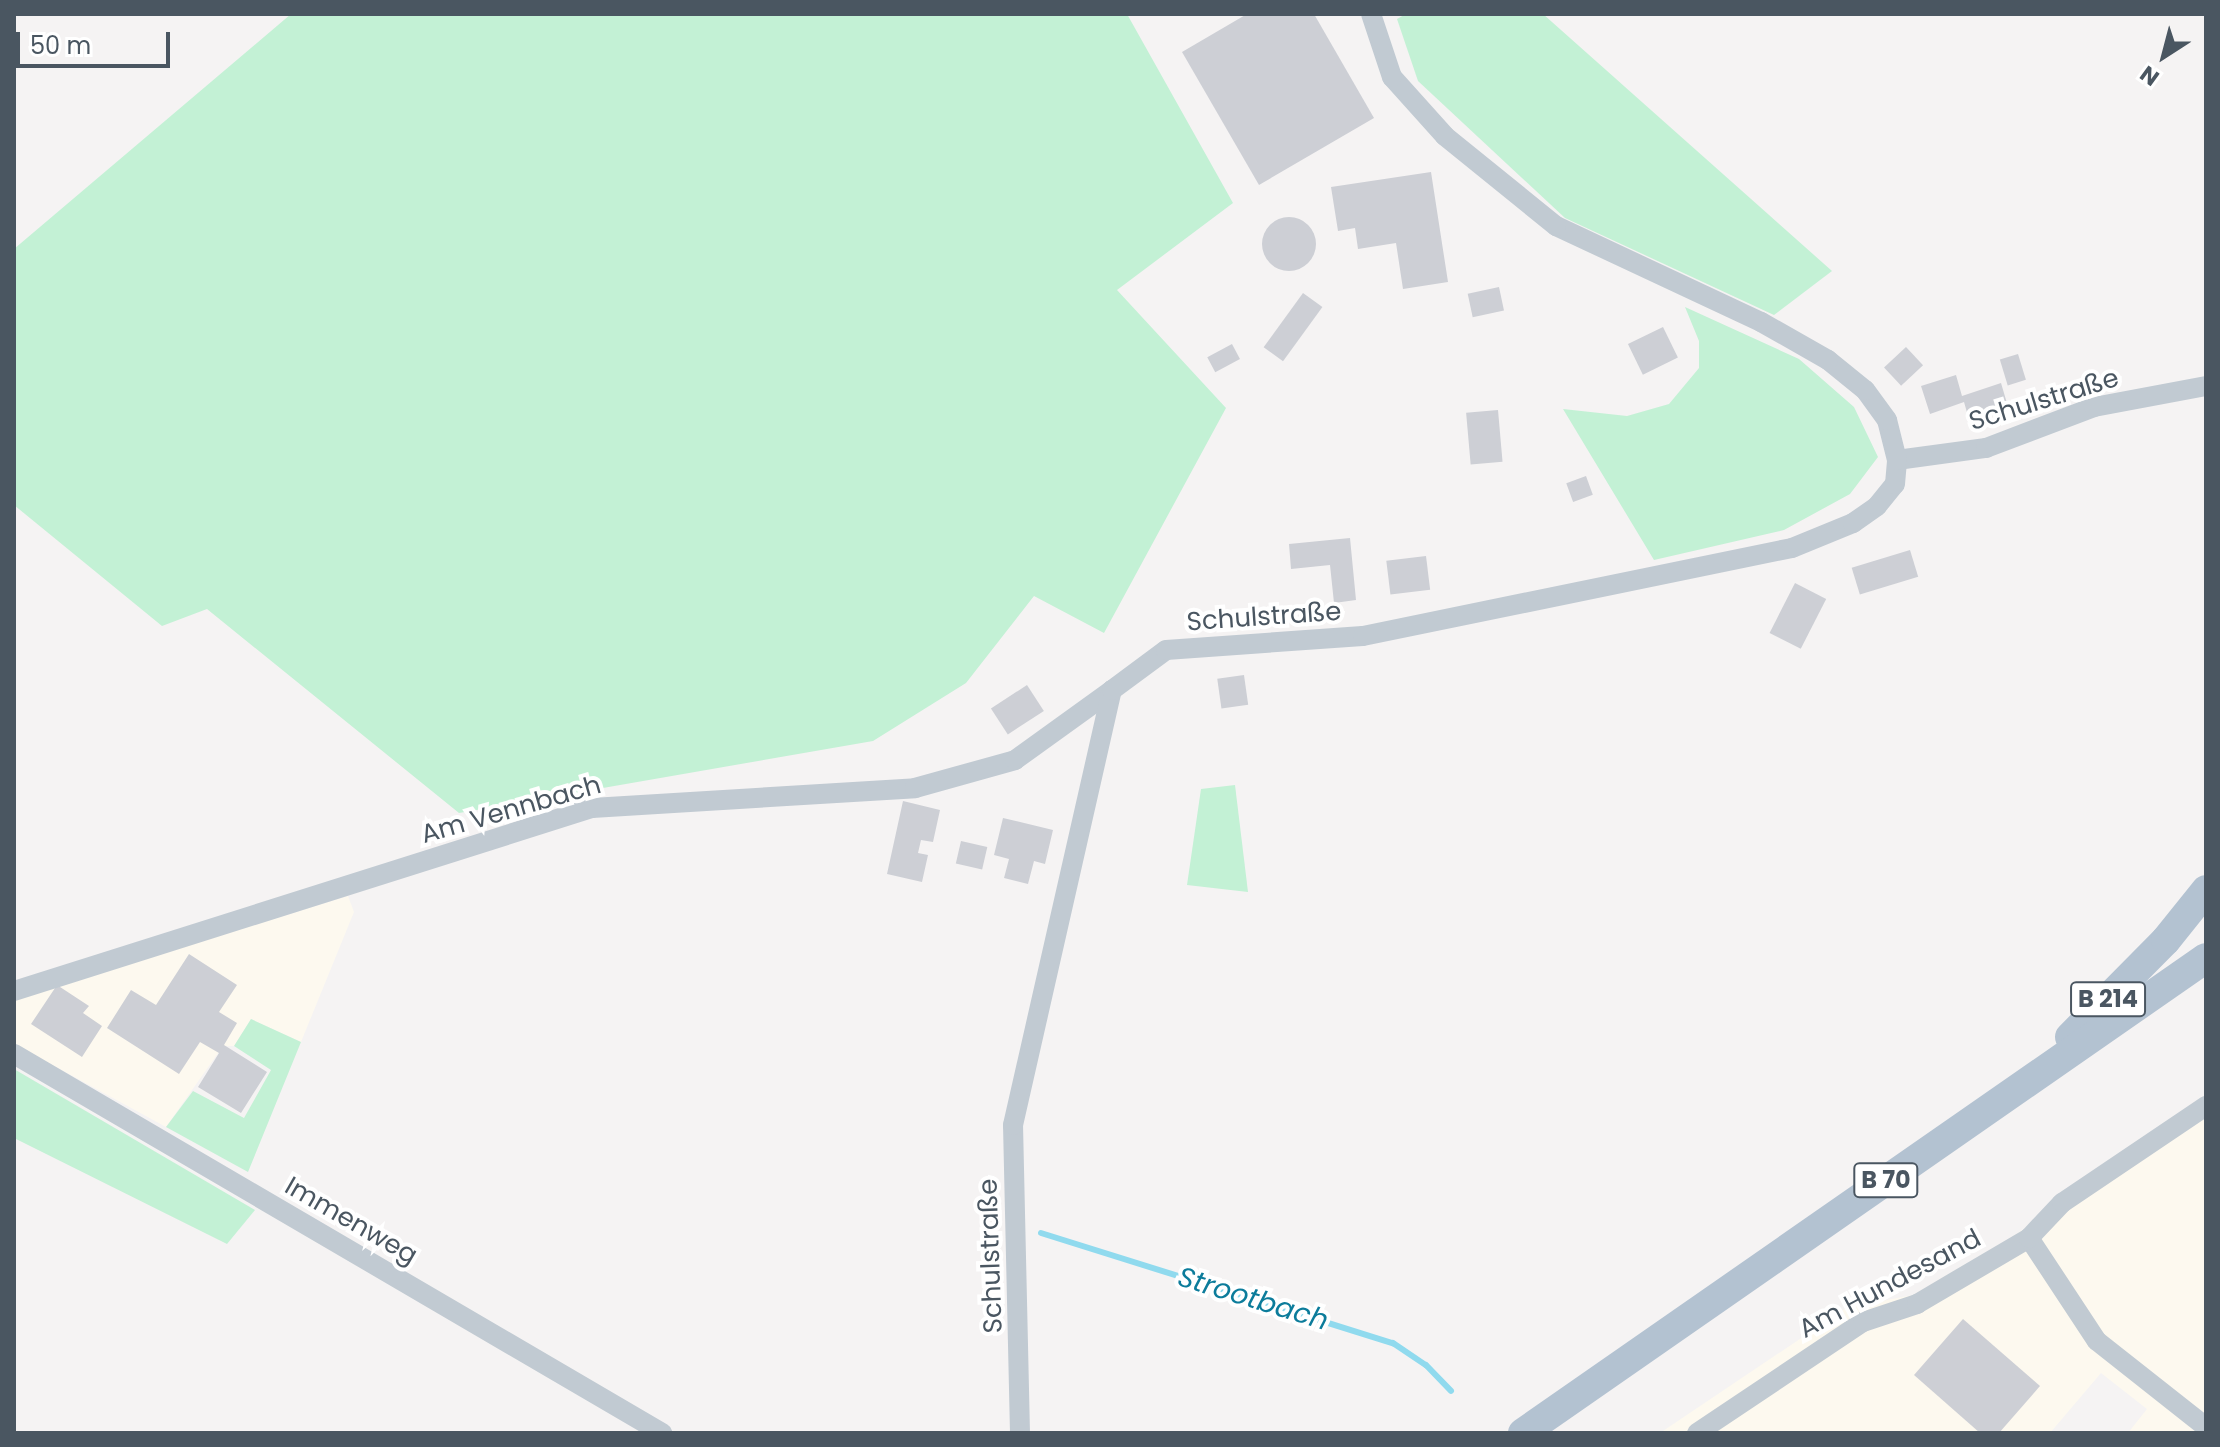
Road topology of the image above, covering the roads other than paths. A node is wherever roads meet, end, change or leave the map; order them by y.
1 (1371, 14) edge
2 (2206, 386) edge
3 (1897, 460) junction
4 (1112, 690) junction
5 (2206, 890) edge
6 (2206, 958) edge
7 (2206, 978) edge
8 (14, 991) edge
9 (2114, 1024) junction
10 (14, 1054) edge
11 (2001, 1101) junction
12 (2206, 1106) edge
13 (2029, 1238) junction
14 (1534, 1426) edge
15 (2206, 1427) edge
16 (662, 1433) edge
17 (1020, 1433) edge
18 (1697, 1433) edge

1 - 3 street
2 - 3 street, Schulstraße
3 - 4 street, Schulstraße
4 - 8 street, Am Vennbach
4 - 17 street, Schulstraße
5 - 11 main road, B 214
6 - 9 main road, B 70
7 - 9 main road
9 - 11 main road, B 70
10 - 16 street, Immenweg
11 - 14 main road, B 70
12 - 13 street, Am Hundesand
13 - 15 street
13 - 18 street, Am Hundesand

